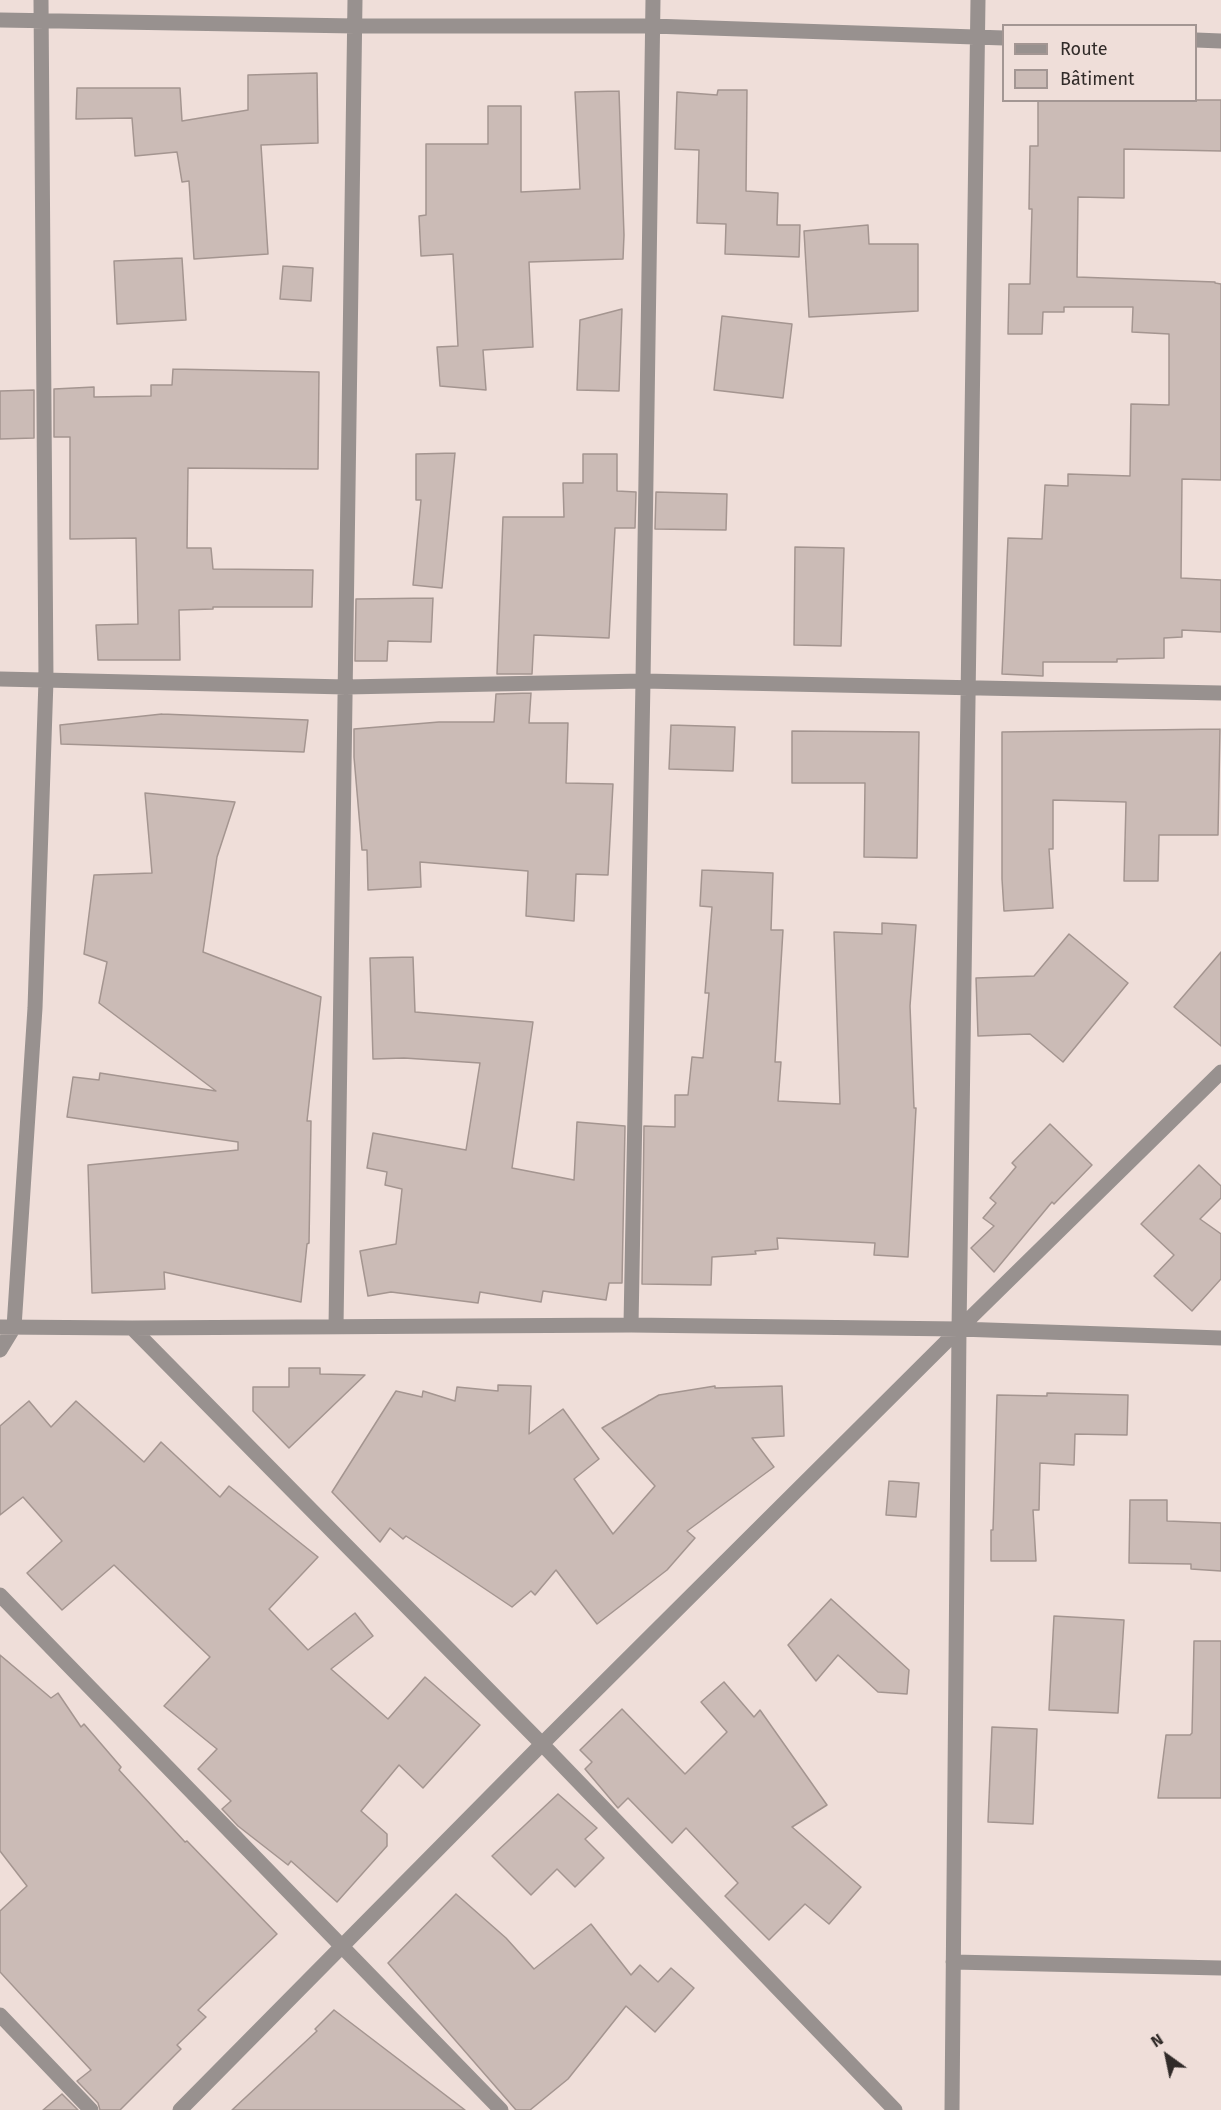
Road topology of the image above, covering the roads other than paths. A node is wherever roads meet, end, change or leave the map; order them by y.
1 (41, 0) edge
2 (355, 0) edge
3 (653, 0) edge
4 (978, 0) edge
5 (0, 20) edge
6 (41, 20) junction
7 (355, 26) junction
8 (652, 26) junction
9 (978, 38) junction
10 (1002, 38) edge
11 (1197, 40) edge
12 (1221, 41) edge
13 (0, 679) edge
14 (46, 680) junction
15 (643, 681) junction
16 (346, 687) junction
17 (969, 688) junction
18 (1221, 693) edge
19 (1221, 1072) edge
20 (631, 1325) junction
21 (7, 1327) edge
22 (336, 1327) junction
23 (132, 1328) junction
24 (959, 1329) junction
25 (1221, 1338) edge
26 (0, 1350) edge
27 (0, 1595) edge
28 (542, 1744) junction
29 (343, 1947) junction
30 (953, 1962) junction
31 (1221, 1968) edge
32 (0, 2015) edge
33 (92, 2110) edge
34 (180, 2110) edge
35 (501, 2110) edge
36 (895, 2110) edge
37 (952, 2110) edge

1 - 6 street
2 - 7 street
3 - 8 street
4 - 9 street
5 - 6 street
6 - 7 street
6 - 14 street
7 - 8 street
7 - 16 street
8 - 9 street
8 - 15 street
9 - 10 street
9 - 17 street
11 - 12 street
13 - 14 street
14 - 16 street
14 - 21 street
15 - 16 street
15 - 17 street
15 - 20 street
16 - 22 street
17 - 18 street
17 - 24 street
19 - 24 street
20 - 22 street
20 - 24 street
21 - 23 street
21 - 26 street
22 - 23 street
23 - 28 street
24 - 25 street
24 - 28 street
24 - 30 street
27 - 29 street
28 - 29 street
28 - 36 street
29 - 34 street
29 - 35 street
30 - 31 street
30 - 37 street
32 - 33 street

